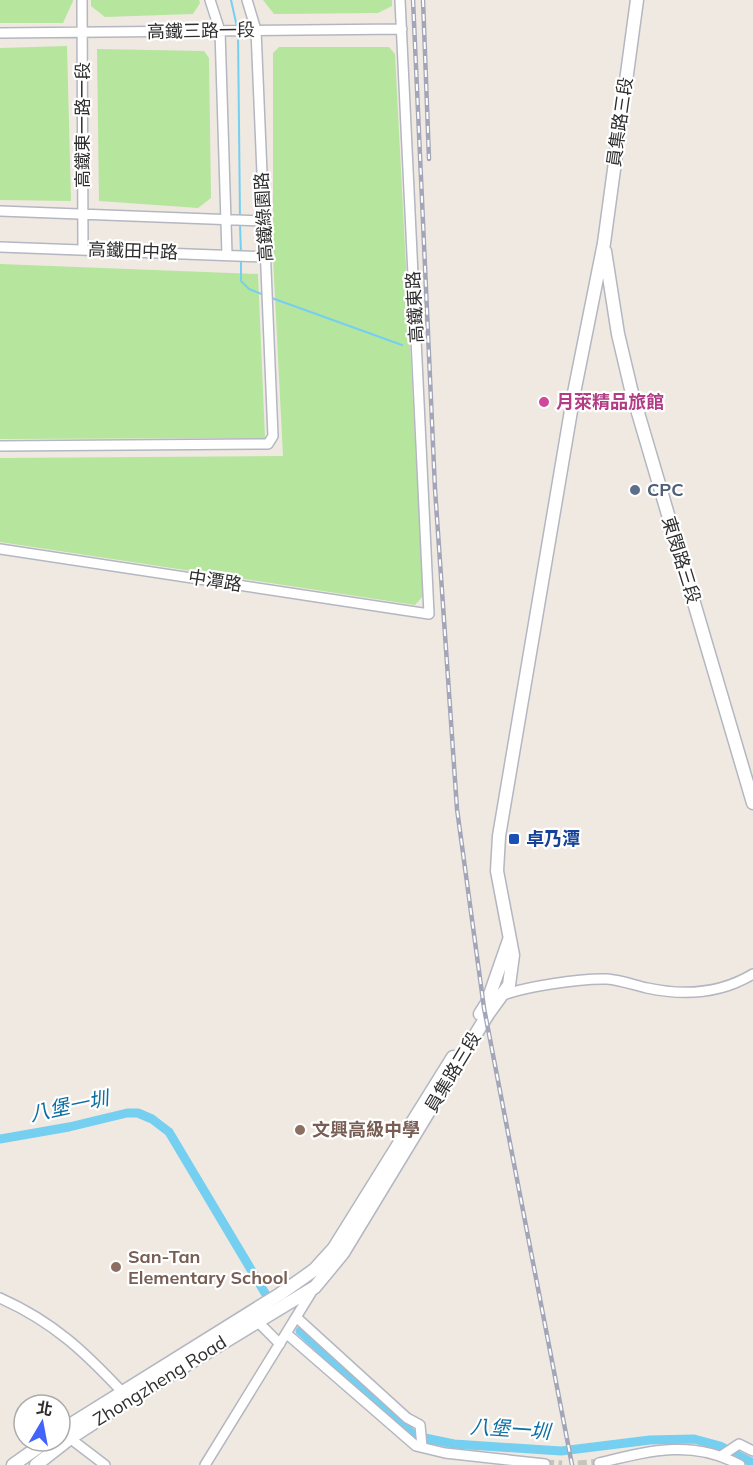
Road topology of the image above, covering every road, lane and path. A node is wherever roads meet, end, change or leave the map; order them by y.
1 (82, 0) edge
2 (210, 0) edge
3 (247, 0) edge
4 (400, 0) edge
5 (637, 0) edge
6 (402, 28) junction
7 (256, 30) junction
8 (220, 31) junction
9 (82, 32) junction
10 (0, 33) edge
11 (0, 211) edge
12 (83, 214) junction
13 (225, 218) junction
14 (263, 220) junction
15 (604, 243) junction
16 (0, 247) edge
17 (83, 250) junction
18 (227, 254) junction
19 (266, 257) junction
20 (0, 446) edge
21 (0, 549) edge
22 (429, 614) joint
23 (753, 803) edge
24 (509, 940) junction
25 (753, 974) edge
26 (502, 995) junction
27 (485, 1005) junction
28 (334, 1248) junction
29 (315, 1287) junction
30 (0, 1298) edge
31 (282, 1298) junction
32 (296, 1317) junction
33 (256, 1320) junction
34 (287, 1334) junction
35 (280, 1344) junction
36 (125, 1395) junction
37 (72, 1428) edge
38 (72, 1439) edge
39 (422, 1447) junction
40 (753, 1451) edge
41 (30, 1453) edge
42 (46, 1453) edge
43 (721, 1456) junction
44 (599, 1463) dead end
45 (545, 1464) edge
46 (13, 1465) edge
47 (36, 1465) edge
48 (105, 1465) edge
49 (205, 1465) edge
50 (740, 1465) edge

1 - 9 street, 高鐵東一路一段
2 - 8 street
3 - 7 street, 高鐵綠園路
4 - 6 street, 高鐵東路
5 - 15 street, 員集路三段
6 - 7 street, 高鐵三路一段
6 - 22 street, 高鐵東路
7 - 8 street, 高鐵三路一段
7 - 14 street, 高鐵綠園路
8 - 9 street, 高鐵三路一段
8 - 13 street
9 - 10 street, 高鐵三路一段
9 - 12 street, 高鐵東一路一段
11 - 12 street, 高鐵田中路
12 - 13 street, 高鐵田中路
12 - 17 street, 高鐵東一路一段
13 - 14 street, 高鐵田中路
13 - 18 street
14 - 19 street, 高鐵綠園路
15 - 23 street, 東閔路三段
15 - 24 street, 員集路三段
16 - 17 street, 高鐵田中路
17 - 18 street, 高鐵田中路
18 - 19 street, 高鐵田中路
19 - 20 street, 高鐵綠園路
21 - 22 street, 中潭路
24 - 26 street, 員集路三段
24 - 27 street, 員集路三段
25 - 26 street
26 - 27 street
26 - 29 street, 員集路三段
27 - 28 street, 員集路三段
28 - 29 street
28 - 31 street
29 - 31 street
29 - 32 street
30 - 36 street
31 - 33 street, Zhongzheng Road
31 - 36 street, Zhongzheng Road
32 - 34 street
32 - 39 street
33 - 35 street
33 - 36 street, Zhongzheng Road
34 - 35 street
34 - 39 street
35 - 49 street
36 - 37 street, Zhongzheng Road
38 - 48 street
39 - 45 street
40 - 43 street
41 - 46 street
42 - 47 street, Zhongzheng Road
43 - 44 street
43 - 50 street

